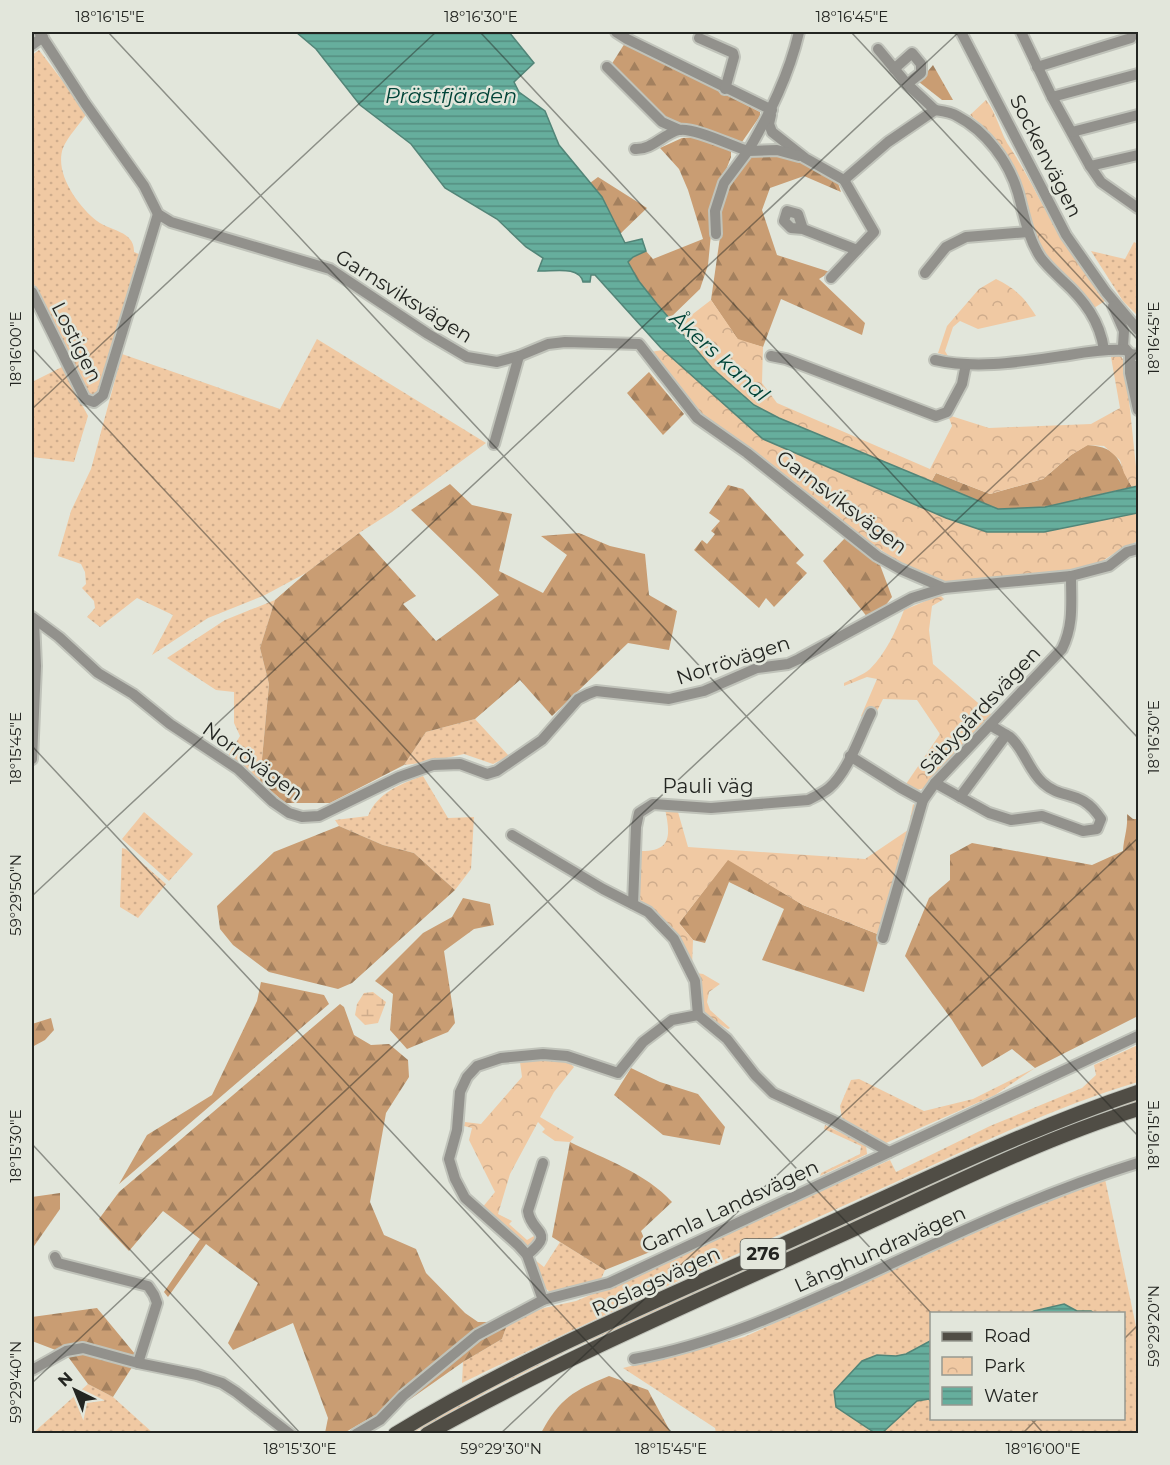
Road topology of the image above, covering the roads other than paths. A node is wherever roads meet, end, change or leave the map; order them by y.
1 (616, 32) edge
2 (799, 32) edge
3 (961, 32) edge
4 (1033, 32) edge
5 (41, 34) edge
6 (1022, 34) edge
7 (1132, 35) dead end
8 (699, 38) dead end
9 (32, 45) edge
10 (878, 49) dead end
11 (607, 67) dead end
12 (1037, 67) junction
13 (894, 69) junction
14 (1138, 74) edge
15 (907, 84) junction
16 (725, 89) junction
17 (1052, 97) junction
18 (772, 110) junction
19 (935, 110) junction
20 (1138, 115) edge
21 (680, 130) junction
22 (1072, 132) junction
23 (635, 149) dead end
24 (748, 151) junction
25 (1138, 155) edge
26 (805, 158) junction
27 (1090, 166) junction
28 (843, 180) junction
29 (1138, 208) edge
30 (158, 214) junction
31 (803, 229) dead end
32 (1028, 232) junction
33 (716, 234) dead end
34 (857, 250) junction
35 (925, 273) dead end
36 (831, 278) dead end
37 (32, 292) edge
38 (1106, 292) junction
39 (1138, 330) edge
40 (1128, 347) edge
41 (1104, 350) junction
42 (519, 356) junction
43 (771, 356) dead end
44 (935, 360) dead end
45 (966, 363) junction
46 (1138, 365) edge
47 (1134, 384) junction
48 (1138, 410) edge
49 (494, 444) dead end
50 (1138, 549) edge
51 (1071, 576) junction
52 (944, 588) junction
53 (33, 618) edge
54 (871, 713) dead end
55 (990, 725) junction
56 (1006, 735) junction
57 (850, 756) junction
58 (32, 759) edge
59 (935, 783) junction
60 (960, 798) junction
61 (923, 800) junction
62 (512, 835) dead end
63 (633, 904) junction
64 (883, 938) dead end
65 (698, 1015) junction
66 (1138, 1036) edge
67 (1138, 1092) edge
68 (1138, 1109) edge
69 (889, 1152) junction
70 (1138, 1162) edge
71 (543, 1163) dead end
72 (527, 1255) junction
73 (55, 1257) dead end
74 (543, 1300) junction
75 (634, 1359) dead end
76 (138, 1363) junction
77 (32, 1370) edge
78 (290, 1434) edge
79 (356, 1434) edge
80 (395, 1434) edge
81 (428, 1434) edge

1 - 16 street
2 - 18 street
3 - 38 street, Sockenvägen
4 - 6 street
5 - 9 street
5 - 30 street
6 - 12 street
7 - 12 street
8 - 16 street
10 - 13 street
11 - 21 street
12 - 17 street
13 - 15 street
13 - 15 street
14 - 17 street
15 - 19 street
16 - 18 street
17 - 22 street
18 - 24 street
18 - 26 street
19 - 28 street
19 - 32 street
20 - 22 street
21 - 23 street
21 - 24 street
22 - 27 street
24 - 26 street
24 - 33 street
25 - 27 street
26 - 28 street
27 - 29 street
28 - 34 street
30 - 37 street, Lostigen
30 - 42 street, Garnsviksvägen
31 - 34 street
32 - 35 street
32 - 41 street
34 - 36 street
38 - 39 street, Sockenvägen
38 - 40 street, Sockenvägen
39 - 40 street, Sockenvägen
40 - 41 street
40 - 47 street, Sockenvägen
41 - 45 street
42 - 49 street
42 - 52 street, Garnsviksvägen
43 - 45 street
44 - 45 street
46 - 47 street, Sockenvägen
47 - 48 street, Sockenvägen
50 - 51 street, Norrövägen
51 - 52 street, Norrövägen
51 - 55 street, Säbygårdsvägen
52 - 53 street, Norrövägen
53 - 58 street
54 - 57 street, Pauli väg
55 - 56 street
55 - 59 street, Säbygårdsvägen
56 - 60 street
56 - 60 street
57 - 61 street
57 - 63 street, Pauli väg
59 - 60 street
59 - 61 street, Säbygårdsvägen
61 - 64 street, Säbygårdsvägen
62 - 63 street
63 - 65 street
65 - 69 street
65 - 72 street
66 - 69 street, Gamla Landsvägen
67 - 80 main road, Roslagsvägen / 276
68 - 81 main road, Roslagsvägen / 276
69 - 74 street, Gamla Landsvägen
70 - 75 street, Långhundravägen
71 - 72 street
72 - 74 street
73 - 76 street
74 - 79 street, Gamla Landsvägen
76 - 77 street
76 - 78 street

